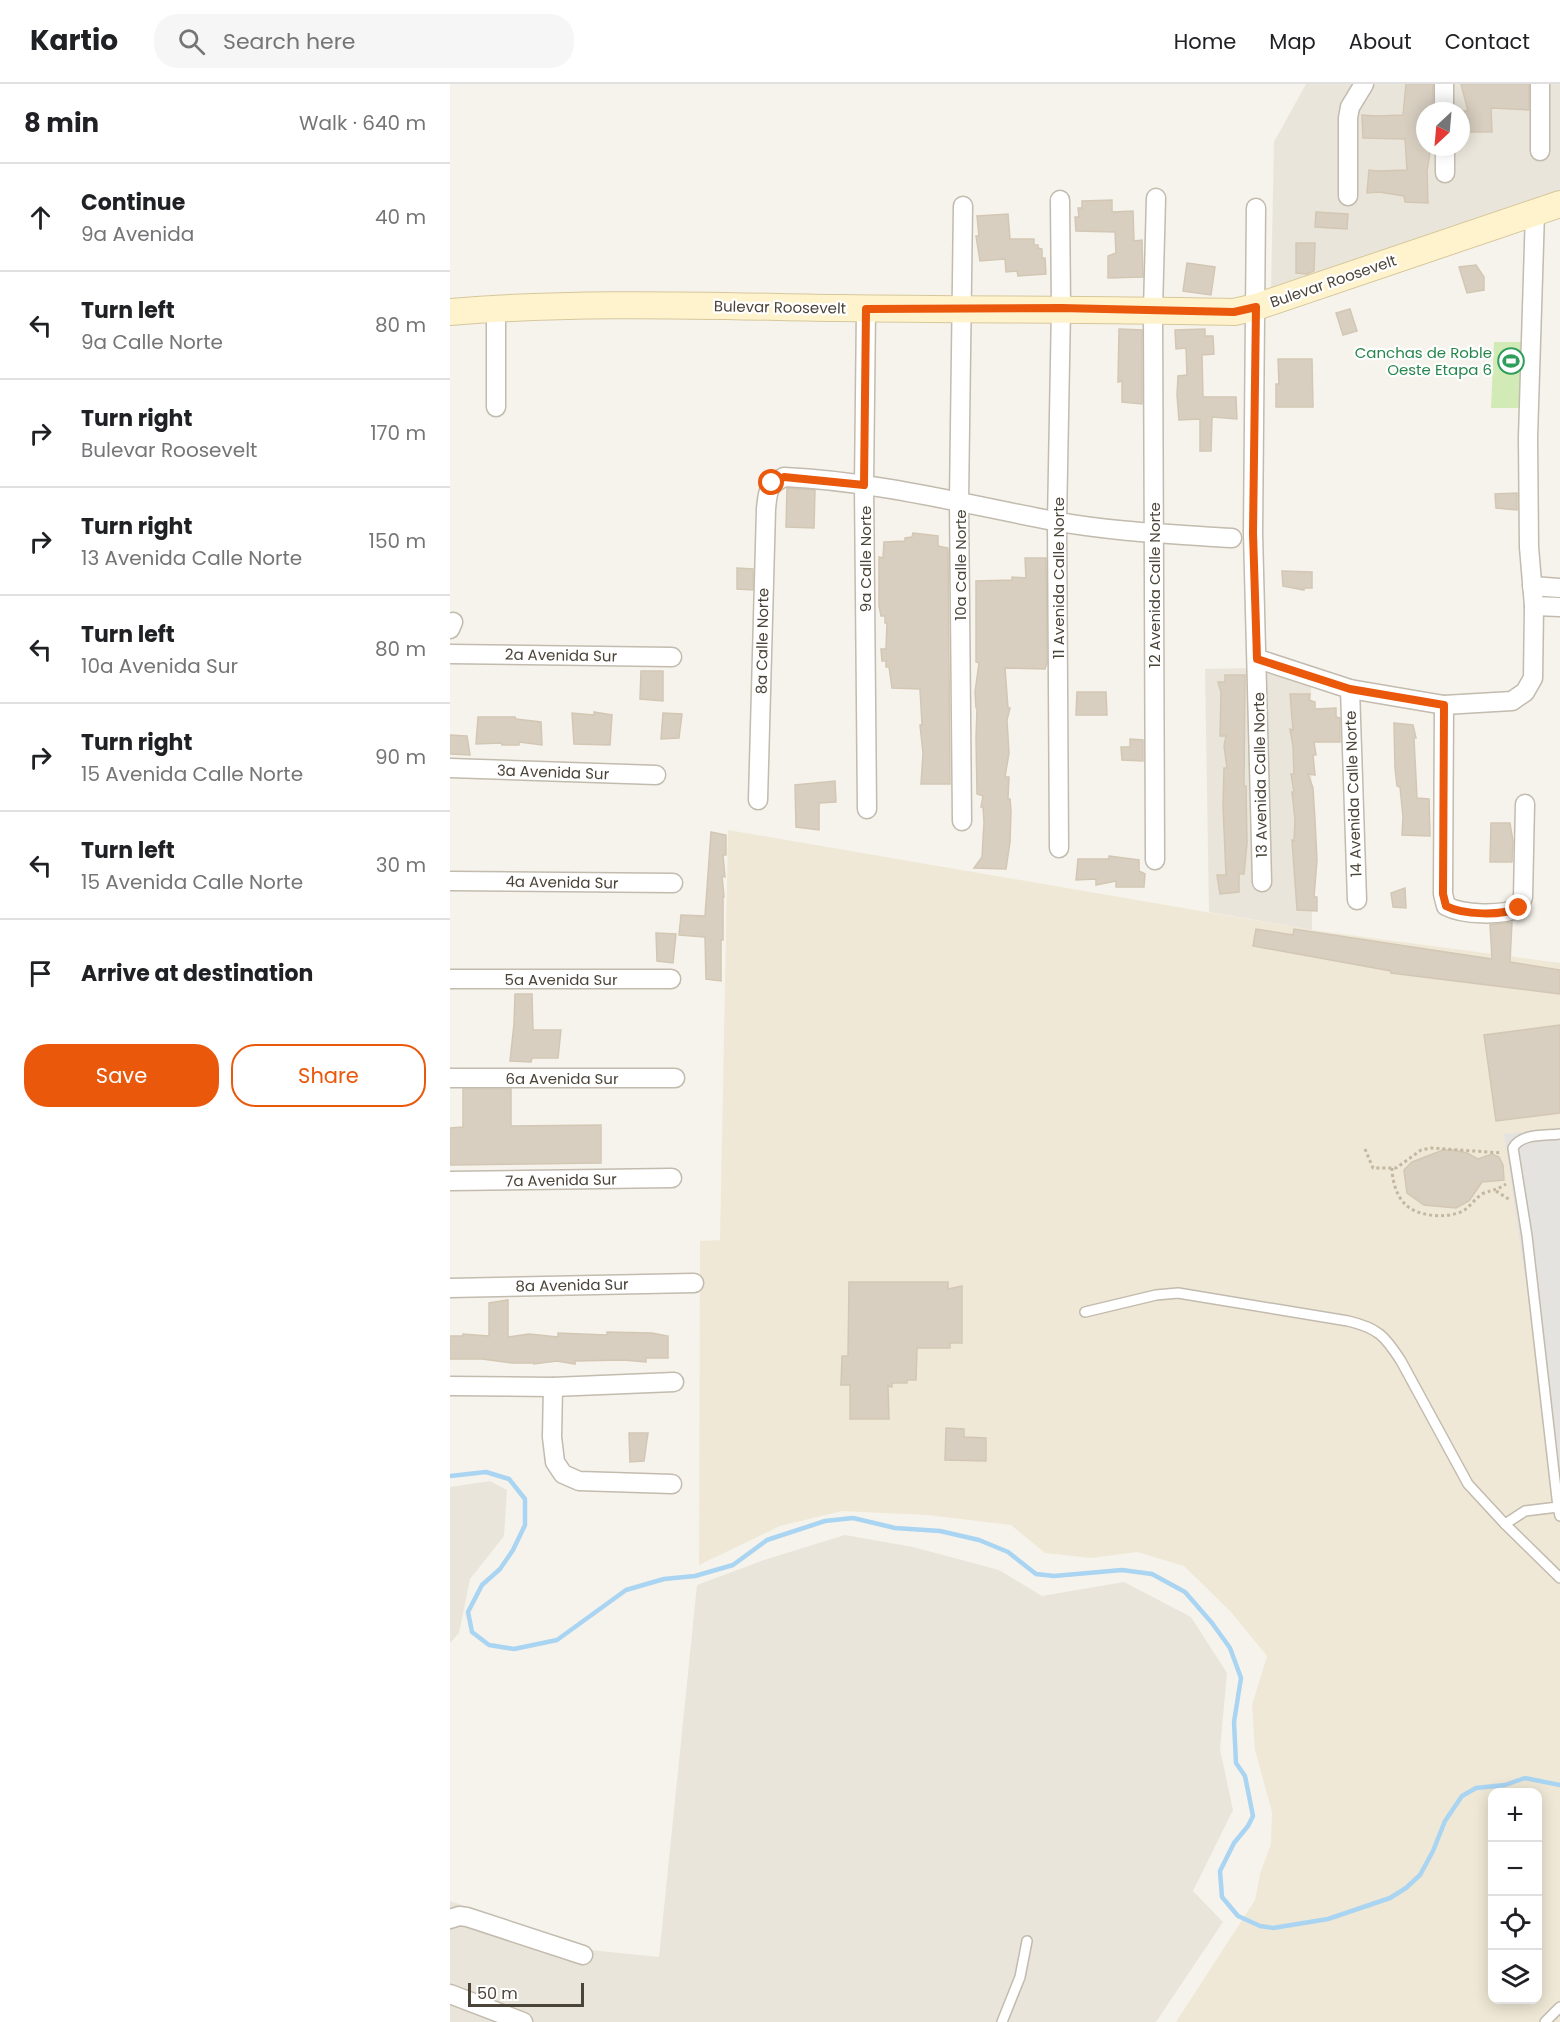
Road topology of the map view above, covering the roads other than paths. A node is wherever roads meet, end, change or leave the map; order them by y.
1 (1364, 84) edge
2 (1444, 84) edge
3 (1540, 84) edge
4 (1444, 102) edge
5 (1540, 151) dead end
6 (1445, 156) edge
7 (1445, 173) dead end
8 (1348, 196) dead end
9 (1156, 198) dead end
10 (1060, 200) dead end
11 (1560, 204) edge
12 (963, 206) dead end
13 (1256, 208) dead end
14 (1535, 212) junction
15 (1256, 307) junction
16 (496, 308) junction
17 (1061, 308) junction
18 (866, 309) junction
19 (961, 309) junction
20 (1153, 310) junction
21 (450, 312) edge
22 (496, 407) dead end
23 (864, 485) junction
24 (959, 501) junction
25 (1057, 522) junction
26 (1153, 533) junction
27 (1232, 538) dead end
28 (1532, 586) junction
29 (1560, 588) edge
30 (1534, 606) junction
31 (1560, 607) edge
32 (450, 654) edge
33 (672, 657) dead end
34 (1257, 659) junction
35 (1350, 689) junction
36 (1444, 705) junction
37 (450, 768) edge
38 (656, 775) dead end
39 (758, 800) dead end
40 (1525, 804) dead end
41 (867, 809) dead end
42 (962, 821) dead end
43 (1059, 848) dead end
44 (1155, 860) dead end
45 (450, 881) edge
46 (1262, 882) dead end
47 (674, 883) dead end
48 (1357, 900) dead end
49 (450, 979) edge
50 (671, 979) dead end
51 (450, 1078) edge
52 (675, 1078) dead end
53 (1560, 1134) edge
54 (672, 1178) dead end
55 (450, 1181) edge
56 (694, 1282) dead end
57 (450, 1288) edge
58 (1085, 1312) dead end
59 (675, 1382) dead end
60 (450, 1386) edge
61 (553, 1387) junction
62 (672, 1484) dead end
63 (1559, 1511) edge
64 (1504, 1524) junction
65 (1560, 1562) edge
66 (1558, 1576) edge
67 (450, 1919) edge
68 (1027, 1941) dead end
69 (583, 1955) dead end
70 (450, 1994) edge
71 (1560, 2007) edge
72 (523, 2022) edge
73 (1002, 2022) edge
74 (1545, 2022) edge

1 - 8 street
2 - 4 street
3 - 5 street
6 - 7 street
9 - 20 street, 12 Avenida Calle Norte
10 - 17 street, 11 Avenida Calle Norte
11 - 14 main road, Bulevar Roosevelt
12 - 19 street, 10a Calle Norte
13 - 15 street, 13 Avenida Calle Norte
14 - 15 main road, Bulevar Roosevelt
14 - 28 street
15 - 20 main road, Bulevar Roosevelt
15 - 34 street, 13 Avenida Calle Norte
16 - 18 main road, Bulevar Roosevelt
16 - 21 main road, Bulevar Roosevelt
16 - 22 street
17 - 19 main road, Bulevar Roosevelt
17 - 20 main road, Bulevar Roosevelt
17 - 25 street, 11 Avenida Calle Norte
18 - 19 main road, Bulevar Roosevelt
18 - 23 street, 9a Calle Norte
19 - 24 street, 10a Calle Norte
20 - 26 street, 12 Avenida Calle Norte
23 - 24 street
23 - 39 street, 8a Calle Norte
23 - 41 street, 9a Calle Norte
24 - 25 street
24 - 42 street, 10a Calle Norte
25 - 26 street
25 - 43 street, 11 Avenida Calle Norte
26 - 27 street
26 - 44 street, 12 Avenida Calle Norte
28 - 29 street
28 - 30 street
30 - 31 street
30 - 36 street
32 - 33 street, 2a Avenida Sur
34 - 35 street
34 - 46 street, 13 Avenida Calle Norte
35 - 36 street
35 - 48 street, 14 Avenida Calle Norte
36 - 40 street
37 - 38 street, 3a Avenida Sur
45 - 47 street, 4a Avenida Sur
49 - 50 street, 5a Avenida Sur
51 - 52 street, 6a Avenida Sur
53 - 63 lane
54 - 55 street, 7a Avenida Sur
56 - 57 street, 8a Avenida Sur
58 - 64 lane
59 - 61 street
60 - 61 street
61 - 62 street
63 - 64 lane
64 - 66 lane
65 - 66 lane
67 - 69 street
68 - 73 lane
70 - 72 street
71 - 74 lane

